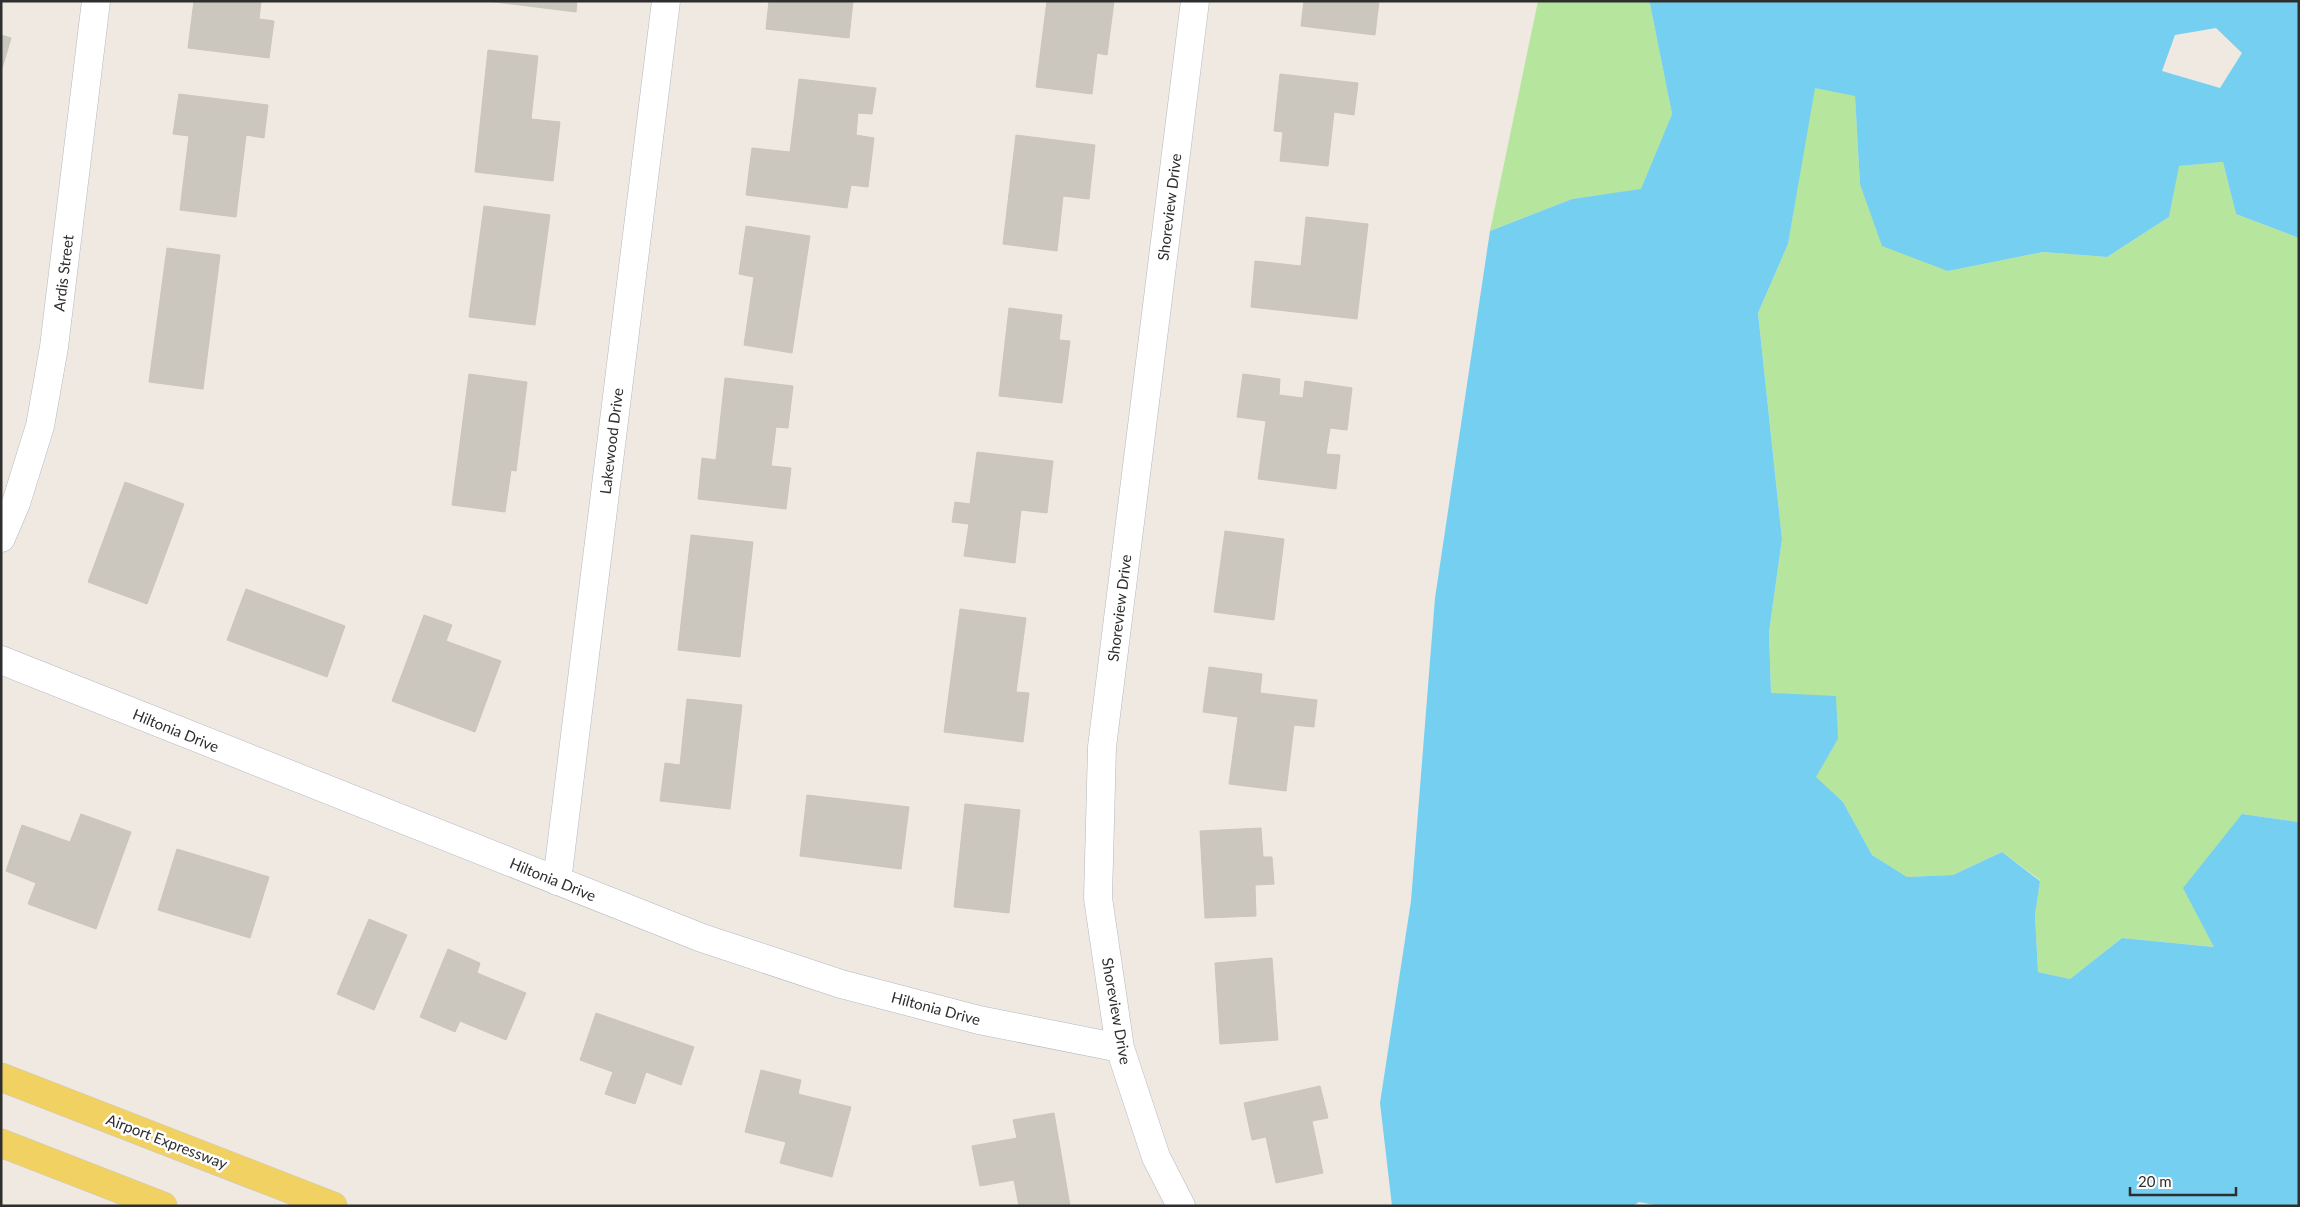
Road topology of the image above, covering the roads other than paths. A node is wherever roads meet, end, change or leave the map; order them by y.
1 (96, 1) edge
2 (666, 1) edge
3 (1195, 1) edge
4 (1, 538) edge
5 (1, 660) edge
6 (557, 881) junction
7 (1120, 1048) junction
8 (1, 1077) edge
9 (1, 1143) edge
10 (163, 1206) edge
11 (333, 1206) edge
12 (1181, 1206) edge

1 - 4 street, Ardis Street
2 - 6 street, Lakewood Drive
3 - 7 street, Shoreview Drive
5 - 6 street, Hiltonia Drive
6 - 7 street, Hiltonia Drive
7 - 12 street, Shoreview Drive
8 - 11 main road, Airport Expressway
9 - 10 main road

